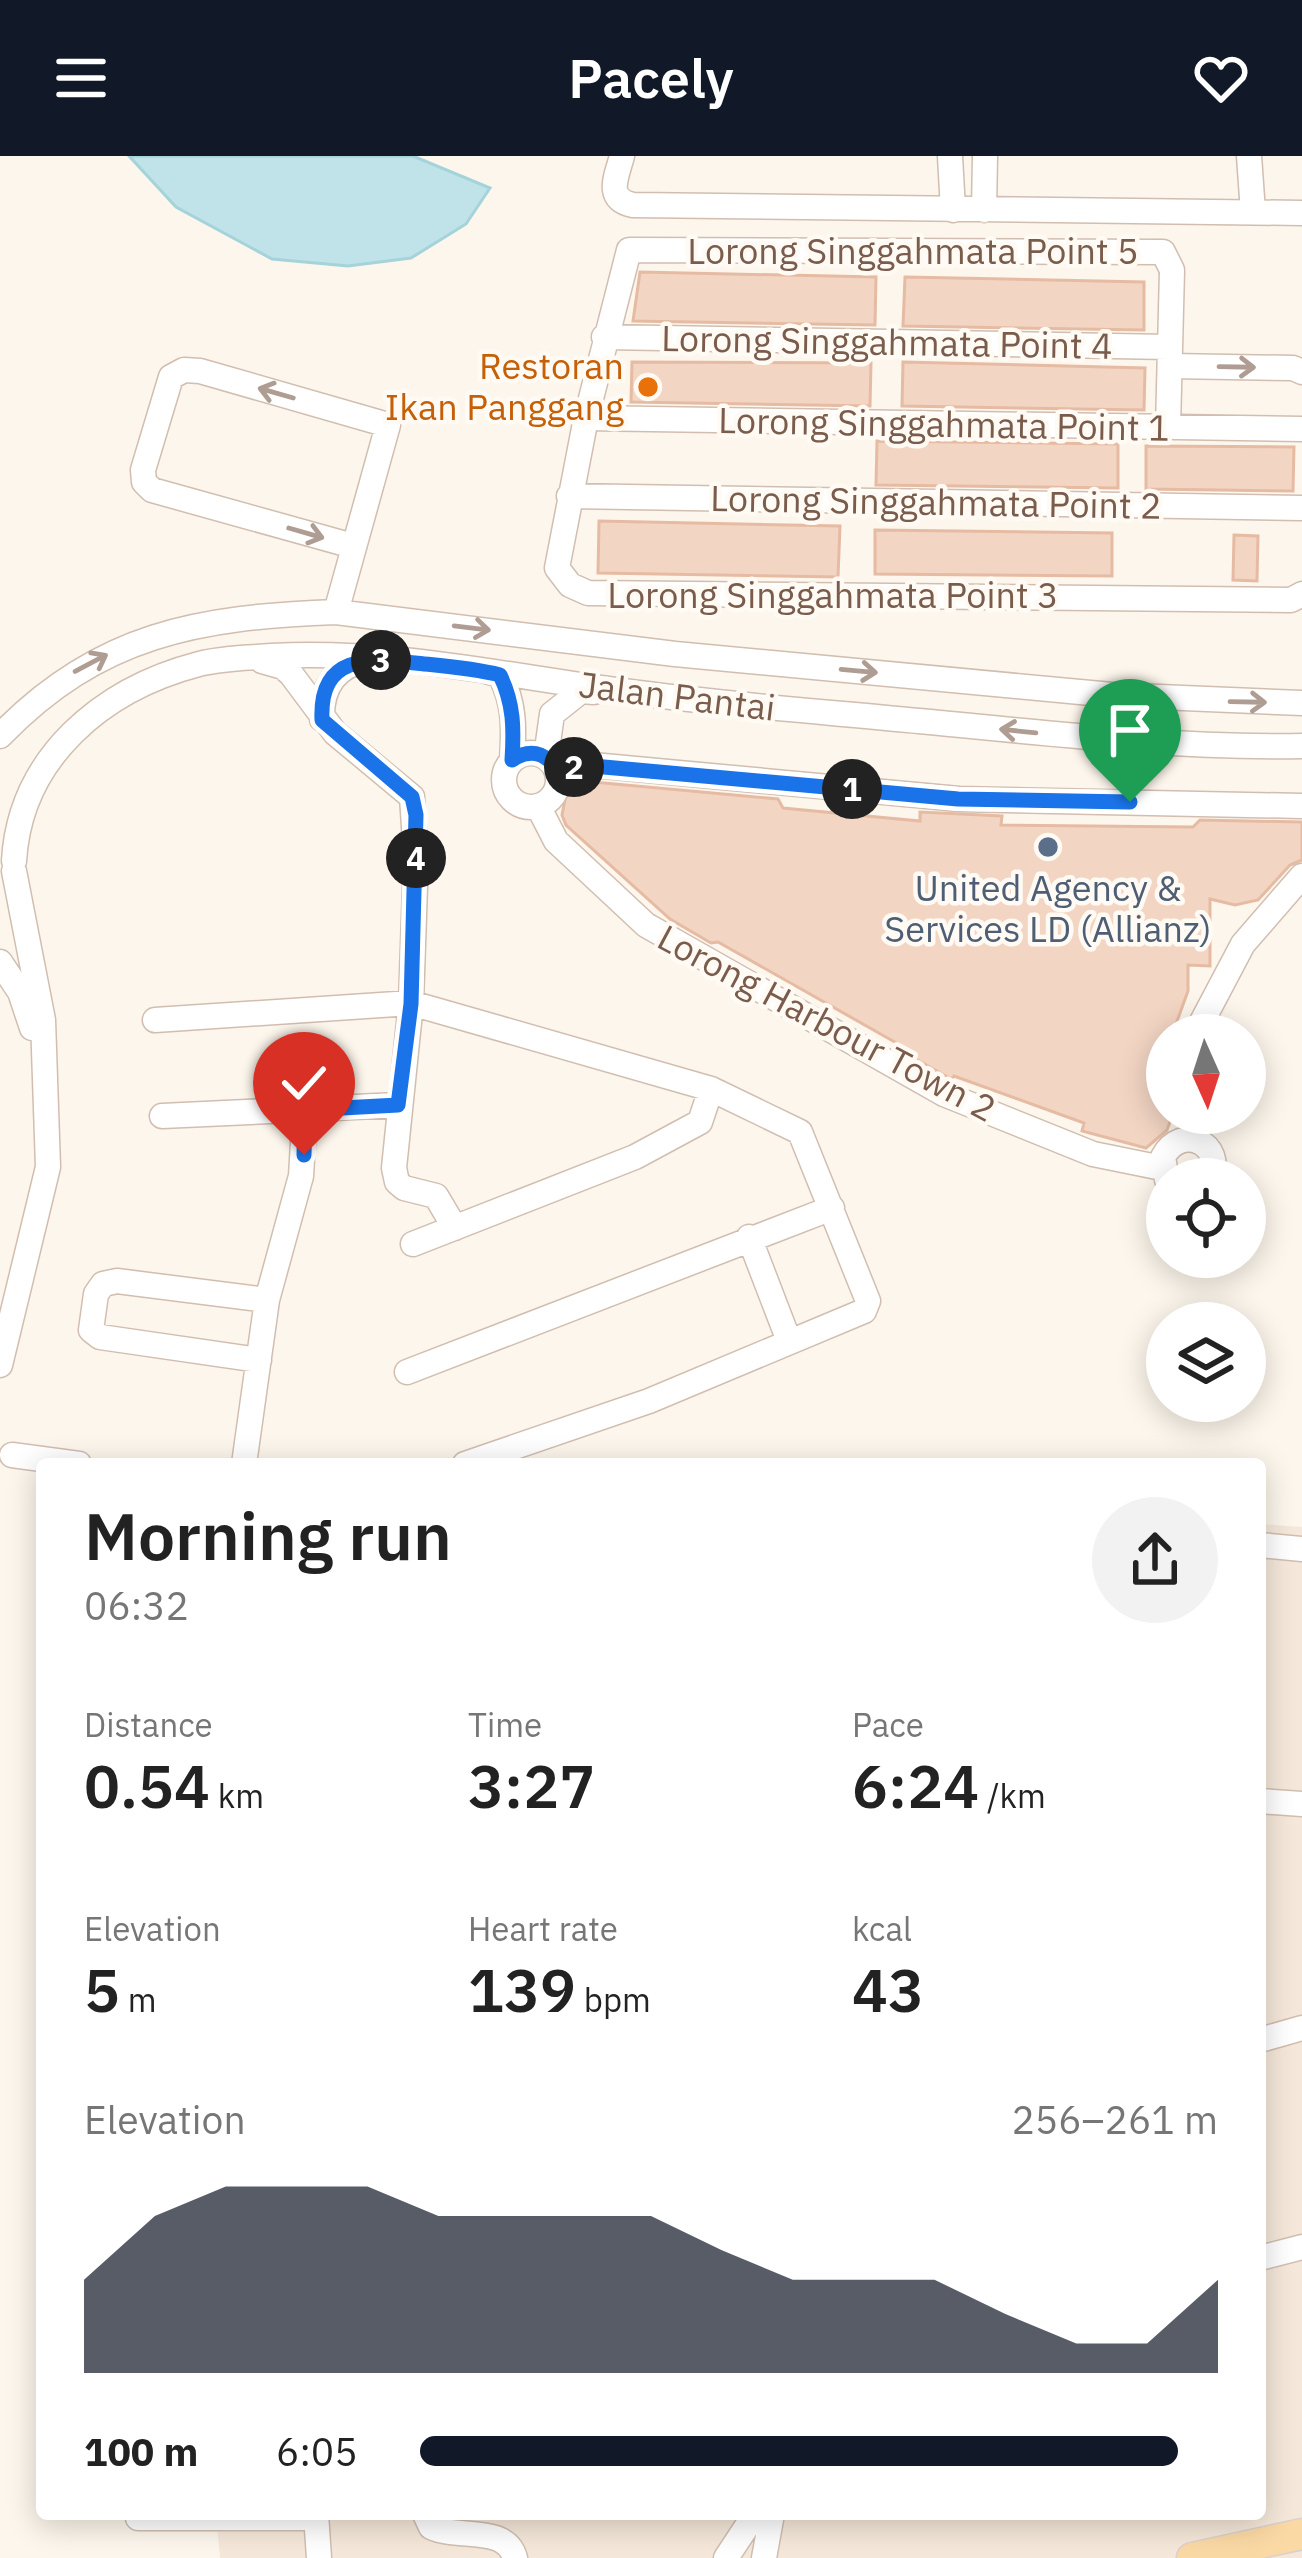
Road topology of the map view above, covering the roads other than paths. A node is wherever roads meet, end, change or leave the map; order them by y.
1 (950, 156) edge
2 (985, 156) edge
3 (1250, 156) edge
4 (620, 163) edge
5 (953, 210) junction
6 (984, 210) junction
7 (1253, 212) junction
8 (1302, 213) edge
9 (629, 250) joint
10 (604, 337) junction
11 (1170, 356) junction
12 (1302, 372) edge
13 (586, 418) junction
14 (1168, 427) junction
15 (1302, 429) edge
16 (569, 496) junction
17 (1302, 508) edge
18 (353, 546) junction
19 (1302, 594) edge
20 (336, 612) junction
21 (242, 658) junction
22 (376, 659) junction
23 (472, 668) junction
24 (627, 692) junction
25 (1302, 703) edge
26 (322, 720) junction
27 (0, 736) edge
28 (1299, 749) edge
29 (512, 760) junction
30 (551, 763) junction
31 (538, 806) junction
32 (1302, 806) edge
33 (0, 824) edge
34 (14, 866) junction
35 (1302, 876) edge
36 (0, 899) edge
37 (0, 962) edge
38 (411, 1004) junction
39 (1206, 1014) edge
40 (155, 1020) dead end
41 (42, 1059) junction
42 (711, 1089) junction
43 (398, 1105) junction
44 (305, 1110) junction
45 (163, 1116) dead end
46 (1196, 1134) edge
47 (1214, 1158) edge
48 (1146, 1169) edge
49 (832, 1208) junction
50 (455, 1228) junction
51 (749, 1237) junction
52 (413, 1244) dead end
53 (266, 1300) junction
54 (789, 1341) junction
55 (259, 1360) junction
56 (0, 1365) edge
57 (407, 1372) dead end
58 (12, 1455) dead end
59 (36, 1458) edge
60 (245, 1458) edge
61 (483, 1458) edge
62 (1266, 1546) edge
63 (1302, 1549) edge
64 (1266, 1801) edge
65 (1302, 1804) edge
66 (1302, 2028) edge
67 (1266, 2038) edge
68 (1302, 2247) edge
69 (1266, 2256) edge
70 (316, 2520) edge
71 (427, 2520) edge
72 (751, 2520) edge
73 (771, 2520) edge
74 (1302, 2534) edge
75 (319, 2558) edge
76 (515, 2558) edge
77 (726, 2558) edge
78 (764, 2558) edge
79 (1192, 2558) edge

1 - 5 street
2 - 6 street
3 - 7 street
4 - 5 street
5 - 6 street
6 - 7 street
7 - 8 street
9 - 10 street, Lorong Singgahmata Point 3
9 - 11 street, Lorong Singgahmata Point 5
10 - 11 street, Lorong Singgahmata Point 4
10 - 13 street, Lorong Singgahmata Point 3
11 -> 12 street, Lorong Singgahmata Point 4
11 - 14 street, Lorong Singgahmata Point 5
13 - 14 street, Lorong Singgahmata Point 1
13 - 16 street, Lorong Singgahmata Point 3
14 - 15 street, Lorong Singgahmata Point 1
16 - 17 street, Lorong Singgahmata Point 2
16 - 19 street, Lorong Singgahmata Point 3
18 -> 18 street
18 - 20 street
20 -> 25 street, Jalan Pantai
27 -> 20 street, Jalan Pantai
21 - 22 street, Jalan Pantai
21 - 26 street
21 - 34 street, Jalan Pantai
22 - 23 street, Jalan Pantai
22 - 26 street
23 - 24 street, Jalan Pantai
23 - 29 street
28 -> 24 street, Jalan Pantai
24 - 30 street
26 - 38 street
29 - 30 street
29 - 31 street
30 - 31 street
30 - 32 street
31 - 48 street, Lorong Harbour Town 2
33 - 34 street
34 - 36 street
34 - 41 street
35 - 39 street
37 - 41 street
38 - 40 street
38 - 42 street
38 - 43 street
41 - 56 street
42 - 49 street
42 - 50 street
43 - 44 street
43 - 50 street
44 - 45 street
44 - 53 street
46 - 47 street
49 - 51 street
49 - 54 street
50 - 52 street
51 - 54 street
51 - 57 street
53 - 55 street
53 - 55 street
54 - 61 street
55 - 60 street
58 - 59 street
62 - 63 street
64 - 65 street
66 - 67 street
68 - 69 street
70 - 75 street
71 - 76 street
72 - 77 street
73 - 78 street
74 - 79 main road

